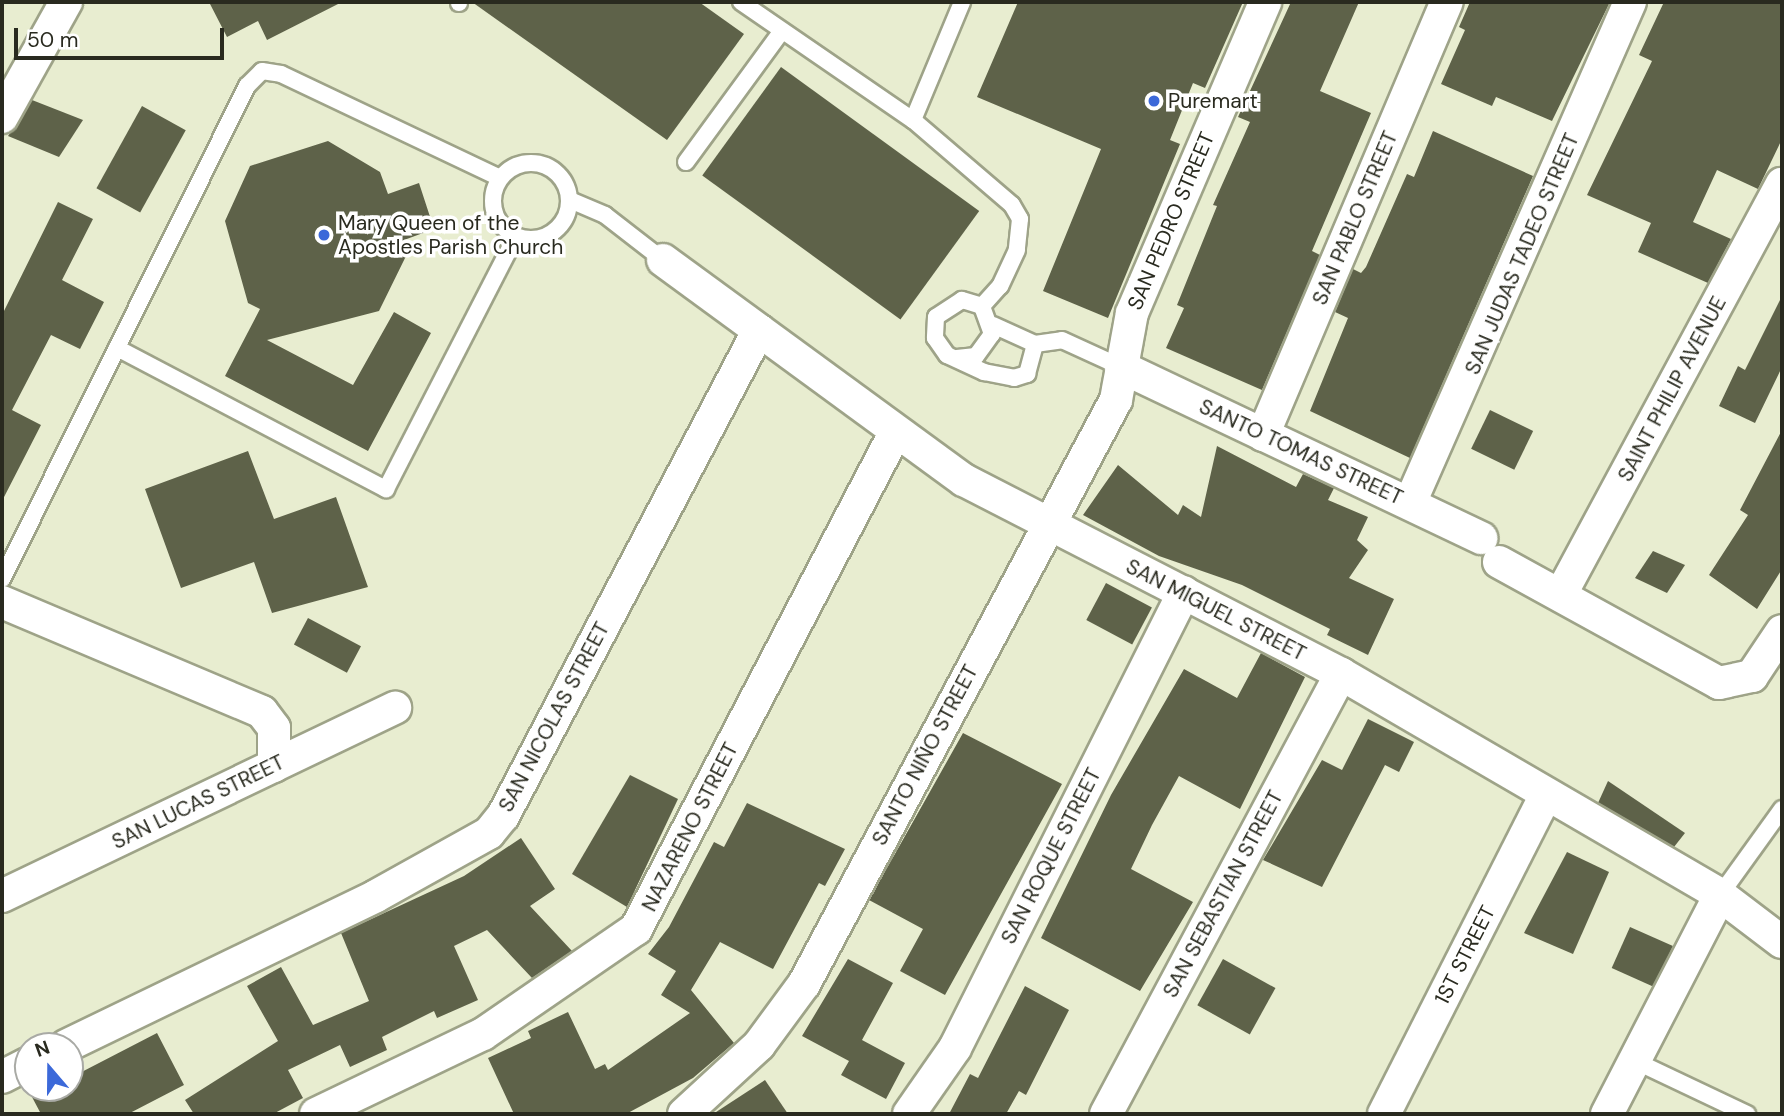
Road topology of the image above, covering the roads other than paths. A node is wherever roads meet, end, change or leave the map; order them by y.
1 (66, 2) edge
2 (741, 2) edge
3 (962, 2) edge
4 (1265, 2) edge
5 (1447, 2) edge
6 (1630, 2) edge
7 (781, 32) junction
8 (2, 117) edge
9 (913, 120) junction
10 (686, 162) dead end
11 (500, 177) junction
12 (1782, 184) edge
13 (570, 200) junction
14 (516, 236) junction
15 (663, 260) joint
16 (982, 306) junction
17 (993, 325) junction
18 (759, 330) junction
19 (1035, 344) junction
20 (117, 348) junction
21 (957, 358) junction
22 (1121, 367) junction
23 (895, 433) junction
24 (1263, 435) junction
25 (1410, 503) junction
26 (1047, 526) junction
27 (2, 579) edge
28 (1184, 592) junction
29 (1561, 594) junction
30 (2, 602) edge
31 (1782, 631) edge
32 (1341, 674) junction
33 (394, 708) dead end
34 (274, 766) junction
35 (1545, 796) junction
36 (1782, 809) edge
37 (1720, 895) junction
38 (2, 896) edge
39 (1782, 942) edge
40 (84, 1037) edge
41 (1635, 1061) junction
42 (316, 1114) edge
43 (684, 1114) edge
44 (909, 1114) edge
45 (1106, 1114) edge
46 (1384, 1114) edge
47 (1607, 1114) edge
48 (1747, 1114) edge

1 - 8 street
2 - 7 lane
3 - 9 lane
4 - 22 street, SAN PEDRO STREET
5 - 24 street, SAN PABLO STREET
6 - 25 street, SAN JUDAS TADEO STREET
7 - 9 lane
7 - 10 lane
9 - 16 lane
11 - 13 lane
11 - 14 lane
11 - 20 lane
12 - 29 street, SAINT PHILIP AVENUE
13 - 14 lane
13 - 15 lane
14 - 20 lane
15 - 18 street, SAN MIGUEL STREET
16 - 17 lane
16 - 21 lane
17 - 19 lane
17 - 21 lane
18 - 23 street, SAN MIGUEL STREET
18 - 40 street, SAN NICOLAS STREET
19 - 21 lane
19 - 22 lane
20 - 27 lane
22 - 24 street, SANTO TOMAS STREET
22 - 26 street, SANTO NIÑO STREET
23 - 26 street, SAN MIGUEL STREET
23 - 42 street, NAZARENO STREET
24 - 25 street, SANTO TOMAS STREET
25 - 29 street, SANTO TOMAS STREET
26 - 28 street, SAN MIGUEL STREET
26 - 43 street, SANTO NIÑO STREET
28 - 32 street, SAN MIGUEL STREET
28 - 44 street, SAN ROQUE STREET
29 - 31 street, SANTO TOMAS STREET
30 - 34 street
32 - 35 street, SAN MIGUEL STREET
32 - 45 street, SAN SEBASTIAN STREET
33 - 34 street, SAN LUCAS STREET
34 - 38 street, SAN LUCAS STREET
35 - 37 street, SAN MIGUEL STREET
35 - 46 street, 1ST STREET
36 - 37 lane
37 - 39 street, SAN MIGUEL STREET
37 - 41 street
41 - 47 street
41 - 48 lane

